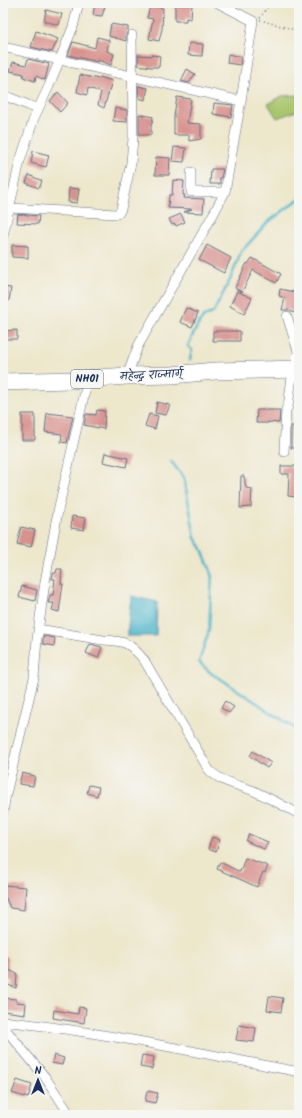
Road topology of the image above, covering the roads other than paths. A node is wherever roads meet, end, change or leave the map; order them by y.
1 (79, 3) edge
2 (218, 3) edge
3 (132, 35) dead end
4 (3, 47) edge
5 (60, 60) junction
6 (132, 77) junction
7 (3, 95) edge
8 (241, 101) junction
9 (38, 109) junction
10 (191, 172) dead end
11 (225, 192) junction
12 (10, 208) junction
13 (3, 236) edge
14 (287, 316) dead end
15 (296, 369) edge
16 (127, 376) junction
17 (88, 378) junction
18 (3, 382) edge
19 (284, 452) dead end
20 (38, 629) junction
21 (3, 812) edge
22 (299, 814) edge
23 (3, 1021) edge
24 (3, 1026) edge
25 (299, 1072) edge
26 (70, 1115) edge

1 - 5 street
2 - 8 street
3 - 6 street
4 - 5 street
5 - 6 street
5 - 9 street
6 - 8 street
6 - 12 street
7 - 9 street
8 - 11 street
9 - 12 street
10 - 11 street
11 - 16 street
12 - 13 street
14 - 15 street
15 - 16 highway, महेन्द्र राज्मार्ग् / NH01
15 - 19 street
16 - 17 highway, महेन्द्र राज्मार्ग् / NH01
17 - 18 highway, महेन्द्र राज्मार्ग् / NH01
17 - 20 street
20 - 21 street
20 - 22 street
23 - 25 street
24 - 26 street

